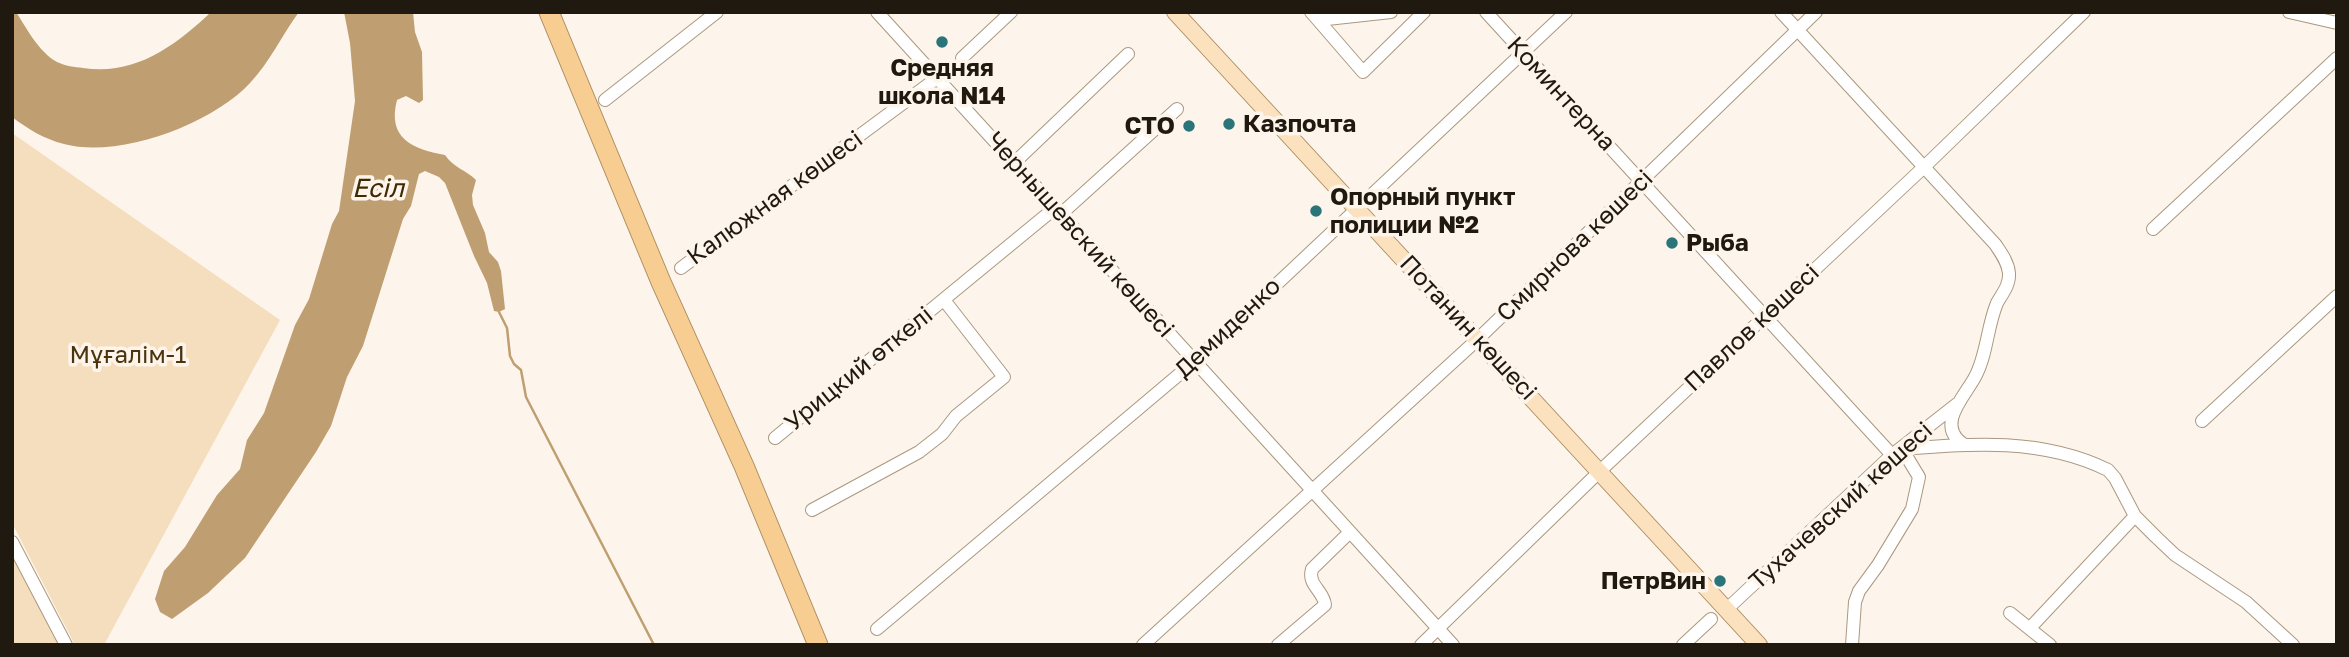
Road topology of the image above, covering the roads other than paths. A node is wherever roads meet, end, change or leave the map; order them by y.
1 (549, 12) edge
2 (717, 12) edge
3 (877, 12) edge
4 (1011, 12) edge
5 (1175, 12) edge
6 (1391, 12) edge
7 (1424, 12) edge
8 (1486, 12) edge
9 (1566, 12) edge
10 (1781, 12) edge
11 (1816, 12) edge
12 (2084, 12) edge
13 (2289, 12) edge
14 (1315, 16) edge
15 (2337, 23) edge
16 (1798, 30) junction
17 (1523, 53) junction
18 (1128, 54) dead end
19 (962, 58) dead end
20 (2337, 58) edge
21 (937, 78) junction
22 (605, 100) dead end
23 (1177, 109) dead end
24 (1014, 163) junction
25 (1924, 167) junction
26 (1641, 182) junction
27 (1357, 209) junction
28 (1058, 211) junction
29 (2153, 229) dead end
30 (681, 268) dead end
31 (2337, 296) edge
32 (944, 300) junction
33 (1765, 316) junction
34 (1478, 339) junction
35 (1195, 361) junction
36 (1957, 404) junction
37 (2202, 421) dead end
38 (775, 438) dead end
39 (1963, 444) junction
40 (1897, 452) junction
41 (1600, 471) junction
42 (1313, 490) junction
43 (812, 510) dead end
44 (2135, 516) junction
45 (1350, 531) junction
46 (12, 542) edge
47 (1727, 609) junction
48 (2010, 612) dead end
49 (1711, 619) dead end
50 (2030, 628) junction
51 (877, 629) dead end
52 (1439, 629) junction
53 (2286, 642) edge
54 (66, 645) edge
55 (818, 645) edge
56 (1143, 645) edge
57 (1278, 645) edge
58 (1421, 645) edge
59 (1453, 645) edge
60 (1683, 645) edge
61 (1759, 645) edge
62 (1852, 645) edge
63 (2050, 645) edge

1 - 55 highway
2 - 22 street
3 - 21 street, Чернышевский көшесі
4 - 19 street
5 - 27 main road, Потанин көшесі
6 - 14 street
7 - 14 street
8 - 17 street, Коминтерна
9 - 17 street, Демиденко
10 - 16 street
11 - 16 street, Смирнова көшесі
12 - 25 street, Павлов көшесі
13 - 15 street
16 - 25 street
16 - 26 street, Смирнова көшесі
17 - 26 street, Коминтерна
17 - 27 street, Демиденко
18 - 24 street
20 - 29 street
21 - 24 street, Чернышевский көшесі
21 - 30 street, Калюжная көшесі
23 - 28 street, Урицкий өткелі
24 - 28 street, Чернышевский көшесі
25 - 33 street, Павлов көшесі
25 - 36 street, Тухачевский көшесі
26 - 33 street, Коминтерна
26 - 34 street, Смирнова көшесі
27 - 34 main road, Потанин көшесі
27 - 35 street, Демиденко
28 - 32 street, Урицкий өткелі
28 - 35 street, Чернышевский көшесі
31 - 37 street
32 - 38 street, Урицкий өткелі
32 - 43 street, Урицкий өткелі
33 - 40 street, Коминтерна
33 - 41 street, Павлов көшесі
34 - 41 main road, Потанин көшесі
34 - 42 street, Смирнова көшесі
35 - 42 street, Чернышевский көшесі
35 - 51 street, Демиденко
36 - 39 street, Тухачевский көшесі
36 - 40 street, Тухачевский көшесі
39 - 40 street
39 - 44 street
40 - 47 street, Тухачевский көшесі
40 - 62 street, Коминтерна
41 - 47 main road, Потанин көшесі
41 - 52 street, Павлов көшесі
42 - 45 street, Чернышевский көшесі
42 - 56 street, Смирнова көшесі
44 - 50 street
44 - 53 street
45 - 52 street, Чернышевский көшесі
45 - 57 street
46 - 54 street
47 - 61 main road, Потанин көшесі
48 - 50 street
49 - 60 street
50 - 63 street
52 - 58 street, Павлов көшесі
52 - 59 street, Чернышевский көшесі

